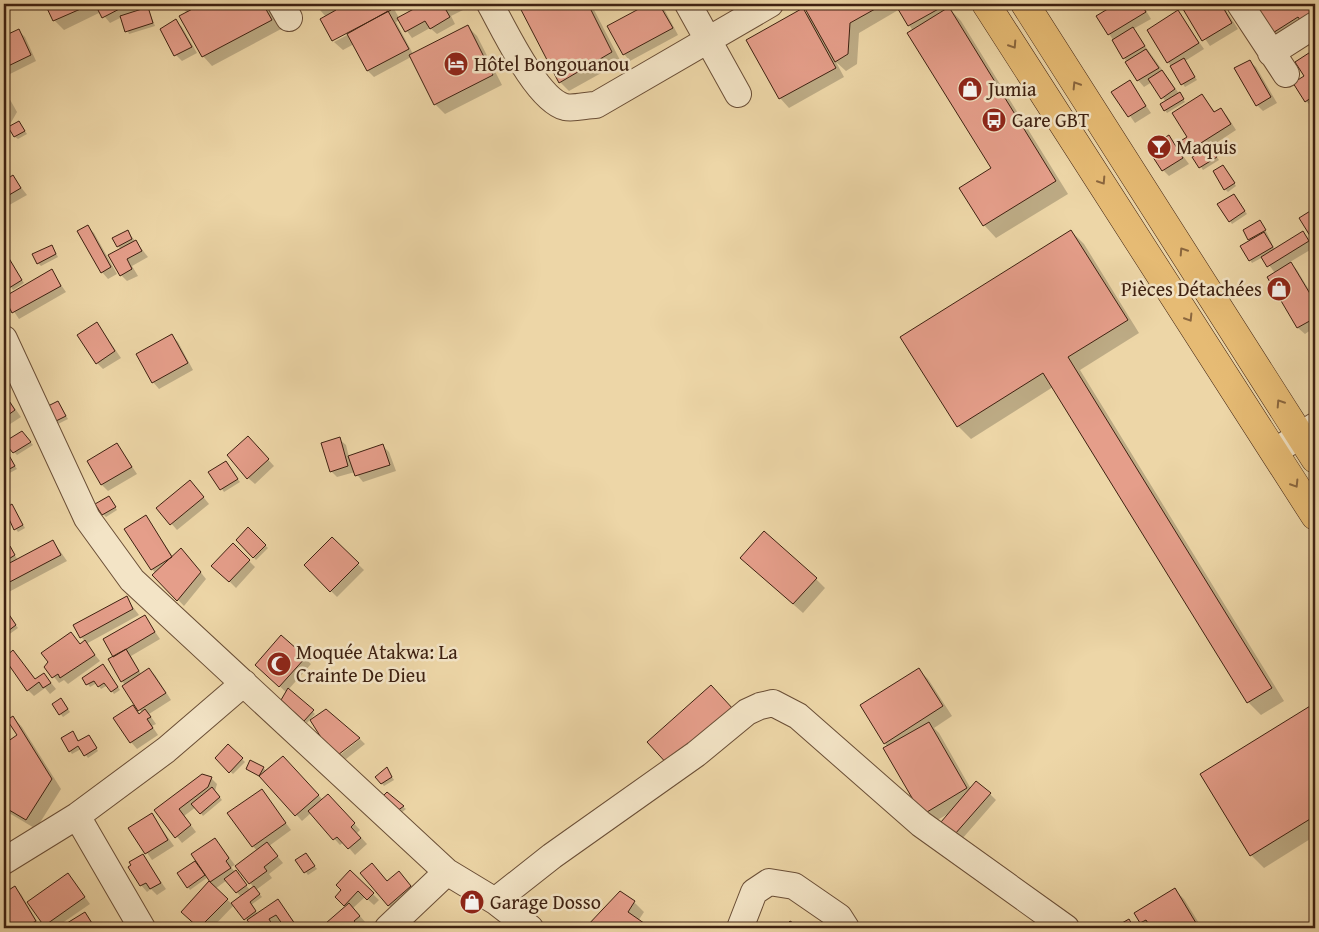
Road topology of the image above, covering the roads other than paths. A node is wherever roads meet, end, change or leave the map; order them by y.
1 (490, 4) edge
2 (688, 4) edge
3 (770, 4) edge
4 (986, 4) edge
5 (1025, 4) edge
6 (1240, 4) edge
7 (1315, 25) edge
8 (709, 39) junction
9 (738, 94) dead end
10 (4, 339) edge
11 (1308, 431) edge
12 (1274, 452) junction
13 (1315, 459) edge
14 (1315, 516) edge
15 (244, 683) junction
16 (77, 816) junction
17 (4, 861) edge
18 (447, 872) junction
19 (495, 901) junction
20 (142, 928) edge
21 (388, 928) edge
22 (530, 928) edge
23 (740, 928) edge
24 (846, 928) edge
25 (1066, 928) edge

1 - 8 street
2 - 8 street
3 - 8 street
4 -> 12 main road
11 -> 5 main road
6 - 7 street
8 - 9 street
10 - 15 street
11 - 12 street
11 - 13 main road
12 -> 14 main road
15 - 16 street
15 - 18 street
16 - 17 street
16 - 20 street
18 - 19 street
18 - 21 street
19 - 22 street
19 - 25 street
23 - 24 street

